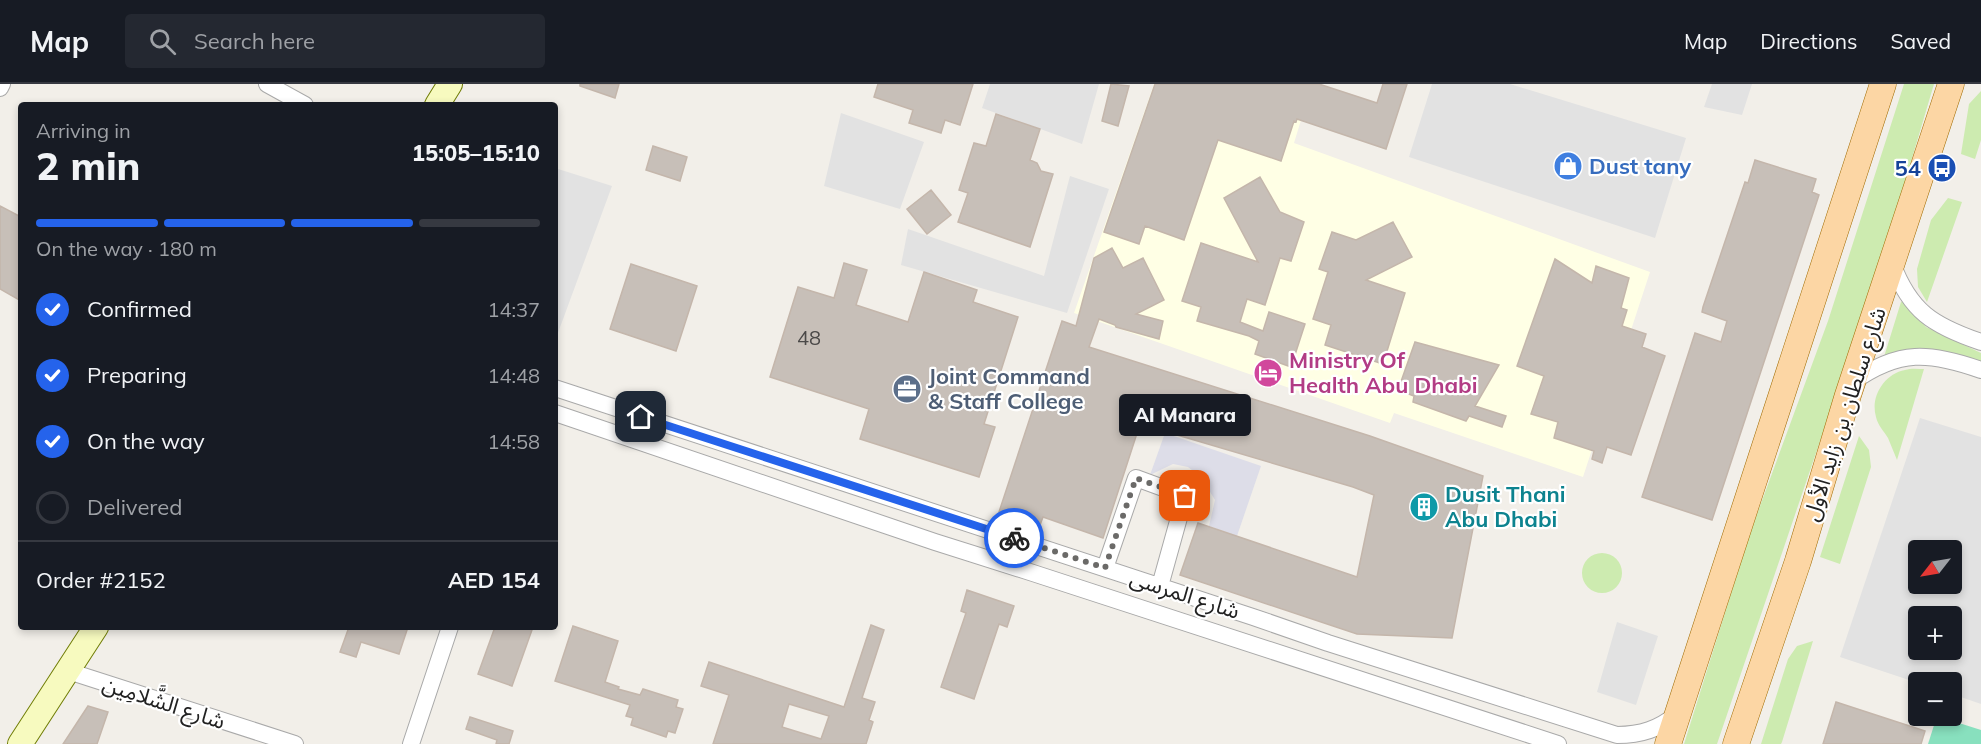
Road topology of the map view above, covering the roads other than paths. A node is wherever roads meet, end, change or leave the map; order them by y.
1 (267, 84) edge
2 (450, 84) edge
3 (1883, 84) edge
4 (1952, 84) edge
5 (300, 102) edge
6 (439, 102) edge
7 (1892, 263) junction
8 (1981, 342) edge
9 (1981, 370) edge
10 (1853, 382) junction
11 (558, 389) edge
12 (558, 414) edge
13 (939, 514) junction
14 (866, 520) junction
15 (1105, 568) junction
16 (1160, 586) junction
17 (1253, 616) junction
18 (94, 630) edge
19 (449, 630) edge
20 (1243, 641) junction
21 (1328, 643) junction
22 (1319, 666) junction
23 (68, 671) junction
24 (1502, 699) junction
25 (1677, 714) junction
26 (1493, 722) junction
27 (20, 744) edge
28 (295, 744) edge
29 (411, 744) edge
30 (1558, 744) edge
31 (1668, 744) edge
32 (1736, 744) edge

1 - 5 street
2 - 6 street
3 - 25 main road
4 - 7 main road, شارع سلطان بن زايد الأول
7 - 8 street
7 - 10 main road, شارع سلطان بن زايد الأول
9 - 10 street
10 - 32 main road, شارع سلطان بن زايد الأول
11 - 13 street, شارع المرسى
12 - 14 street, شارع المرسى
13 - 14 street
13 - 15 street, شارع المرسى
14 - 20 street, شارع المرسى
15 - 16 street, شارع المرسى
15 - 16 street
16 - 17 street, شارع المرسى
17 - 20 street
17 - 21 street, شارع المرسى
18 - 23 street
19 - 29 street
20 - 22 street, شارع المرسى
21 - 22 street
21 - 24 street, شارع المرسى
22 - 26 street, شارع المرسى
23 - 27 street
23 - 28 street, شارع الشَّلامِين
24 - 25 street, شارع المرسى
24 - 26 street
25 - 31 main road
26 - 30 street, شارع المرسى

